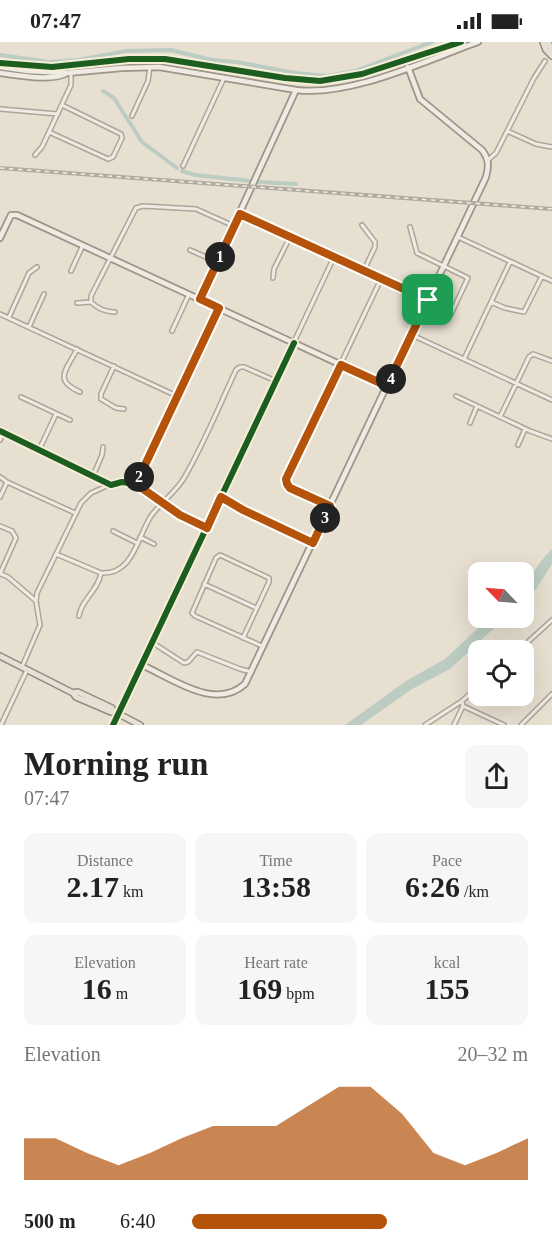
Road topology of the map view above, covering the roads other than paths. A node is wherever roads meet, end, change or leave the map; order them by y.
1 (478, 42) edge
2 (543, 42) edge
3 (549, 42) edge
4 (552, 50) edge
5 (552, 56) edge
6 (545, 61) dead end
7 (0, 67) edge
8 (150, 67) junction
9 (408, 67) junction
10 (69, 72) junction
11 (0, 73) edge
12 (224, 78) junction
13 (296, 90) junction
14 (62, 105) junction
15 (0, 110) edge
16 (58, 114) junction
17 (132, 116) dead end
18 (507, 131) junction
19 (49, 132) junction
20 (552, 147) edge
21 (35, 155) dead end
22 (488, 160) junction
23 (183, 166) dead end
24 (240, 214) junction
25 (362, 225) dead end
26 (234, 226) junction
27 (410, 227) dead end
28 (290, 237) junction
29 (458, 237) junction
30 (0, 238) edge
31 (83, 245) junction
32 (190, 250) dead end
33 (334, 257) junction
34 (112, 258) junction
35 (217, 262) junction
36 (510, 262) junction
37 (444, 266) junction
38 (37, 267) dead end
39 (364, 270) junction
40 (71, 271) dead end
41 (542, 276) junction
42 (273, 278) dead end
43 (381, 279) junction
44 (552, 281) edge
45 (44, 294) dead end
46 (189, 294) junction
47 (200, 299) junction
48 (428, 300) junction
49 (91, 302) junction
50 (491, 302) junction
51 (77, 303) dead end
52 (219, 308) junction
53 (115, 312) dead end
54 (0, 314) edge
55 (451, 314) dead end
56 (9, 318) junction
57 (29, 327) junction
58 (172, 331) dead end
59 (412, 335) junction
60 (294, 343) junction
61 (76, 349) junction
62 (464, 359) junction
63 (552, 361) edge
64 (341, 365) junction
65 (114, 366) junction
66 (276, 381) junction
67 (516, 384) junction
68 (387, 386) junction
69 (80, 392) dead end
70 (177, 396) junction
71 (456, 396) dead end
72 (21, 397) dead end
73 (552, 400) edge
74 (477, 406) junction
75 (124, 409) dead end
76 (56, 414) junction
77 (500, 417) junction
78 (70, 420) dead end
79 (470, 423) dead end
80 (525, 429) junction
81 (2, 432) edge
82 (552, 439) edge
83 (0, 440) edge
84 (518, 445) dead end
85 (102, 447) dead end
86 (39, 450) junction
87 (93, 476) junction
88 (0, 477) edge
89 (7, 482) junction
90 (136, 484) junction
91 (111, 485) junction
92 (0, 497) edge
93 (221, 497) junction
94 (162, 502) junction
95 (330, 506) junction
96 (75, 513) junction
97 (0, 526) edge
98 (207, 528) junction
99 (113, 531) dead end
100 (140, 537) junction
101 (137, 543) junction
102 (313, 543) junction
103 (154, 544) dead end
104 (56, 554) junction
105 (101, 573) junction
106 (0, 574) edge
107 (204, 584) junction
108 (36, 600) junction
109 (256, 608) junction
110 (79, 616) dead end
111 (552, 620) edge
112 (243, 638) junction
113 (530, 640) edge
114 (153, 643) junction
115 (264, 647) junction
116 (1, 659) edge
117 (142, 665) junction
118 (24, 669) junction
119 (252, 672) junction
120 (552, 694) edge
121 (468, 696) edge
122 (462, 701) junction
123 (463, 706) junction
124 (116, 713) junction
125 (2, 725) edge
126 (113, 725) edge
127 (140, 725) edge
128 (425, 725) edge
129 (454, 725) edge
130 (504, 725) edge
131 (521, 725) edge

1 - 9 street
2 - 5 main road
3 - 4 main road
6 - 18 street
7 - 10 street
8 - 10 street
8 - 12 street
8 - 17 street
9 - 13 street
9 - 22 street
10 - 11 street
10 - 14 street
12 - 13 street
12 - 23 street
13 - 24 street
14 - 16 street
14 - 19 street
15 - 16 street
16 - 19 street
18 - 20 street
18 - 22 street
19 - 21 street
22 - 29 street
24 - 26 street
24 - 28 street
25 - 39 street
26 - 34 street
26 - 35 street
27 - 37 street
28 - 33 street
28 - 42 street
29 - 36 street
29 - 37 street
30 - 31 street
31 - 34 street
31 - 40 street
32 - 35 street
33 - 39 street
33 - 60 street
34 - 46 street
34 - 49 street
35 - 47 street
36 - 41 street
36 - 50 street
37 - 48 street
37 - 55 street
38 - 56 street
39 - 43 street
41 - 44 street
41 - 50 street
43 - 48 street
43 - 64 street
45 - 57 street
46 - 47 street
46 - 58 street
47 - 52 street
48 - 59 street
49 - 51 street
49 - 53 street
50 - 62 street
52 - 60 street
52 - 70 street
54 - 56 street
56 - 57 street
57 - 61 street
59 - 62 street
59 - 68 street
60 - 64 street
60 - 66 street
61 - 65 street
61 - 69 street
62 - 67 street
63 - 67 street
64 - 68 street
64 - 95 street
65 - 70 street
65 - 75 street
66 - 93 street
66 - 94 street
67 - 73 street
67 - 77 street
68 - 95 street
70 - 90 street
71 - 74 street
72 - 76 street
74 - 77 street
74 - 79 street
76 - 78 street
76 - 86 street
77 - 80 street
80 - 82 street
80 - 84 street
81 - 83 street
81 - 86 street
85 - 87 street
86 - 87 street
87 - 91 street
88 - 89 street
89 - 92 street
89 - 96 street
90 - 91 street
90 - 94 street
91 - 96 street
93 - 98 street
93 - 102 street
94 - 98 street
94 - 100 street
95 - 102 street
96 - 104 street
97 - 106 street
98 - 114 street
99 - 101 street
100 - 101 street
100 - 103 street
101 - 105 street
102 - 115 street
104 - 105 street
104 - 108 street
105 - 110 street
106 - 108 street
107 - 109 street
107 - 109 street
107 - 112 street
108 - 118 street
109 - 112 street
111 - 113 street
112 - 115 street
114 - 117 street
114 - 119 street
115 - 119 street
116 - 118 main road
117 - 119 street
117 - 124 street
118 - 124 main road
118 - 125 street
120 - 131 street
121 - 122 street
122 - 123 street
122 - 128 street
123 - 129 street
123 - 130 street
124 - 126 street
124 - 127 main road

